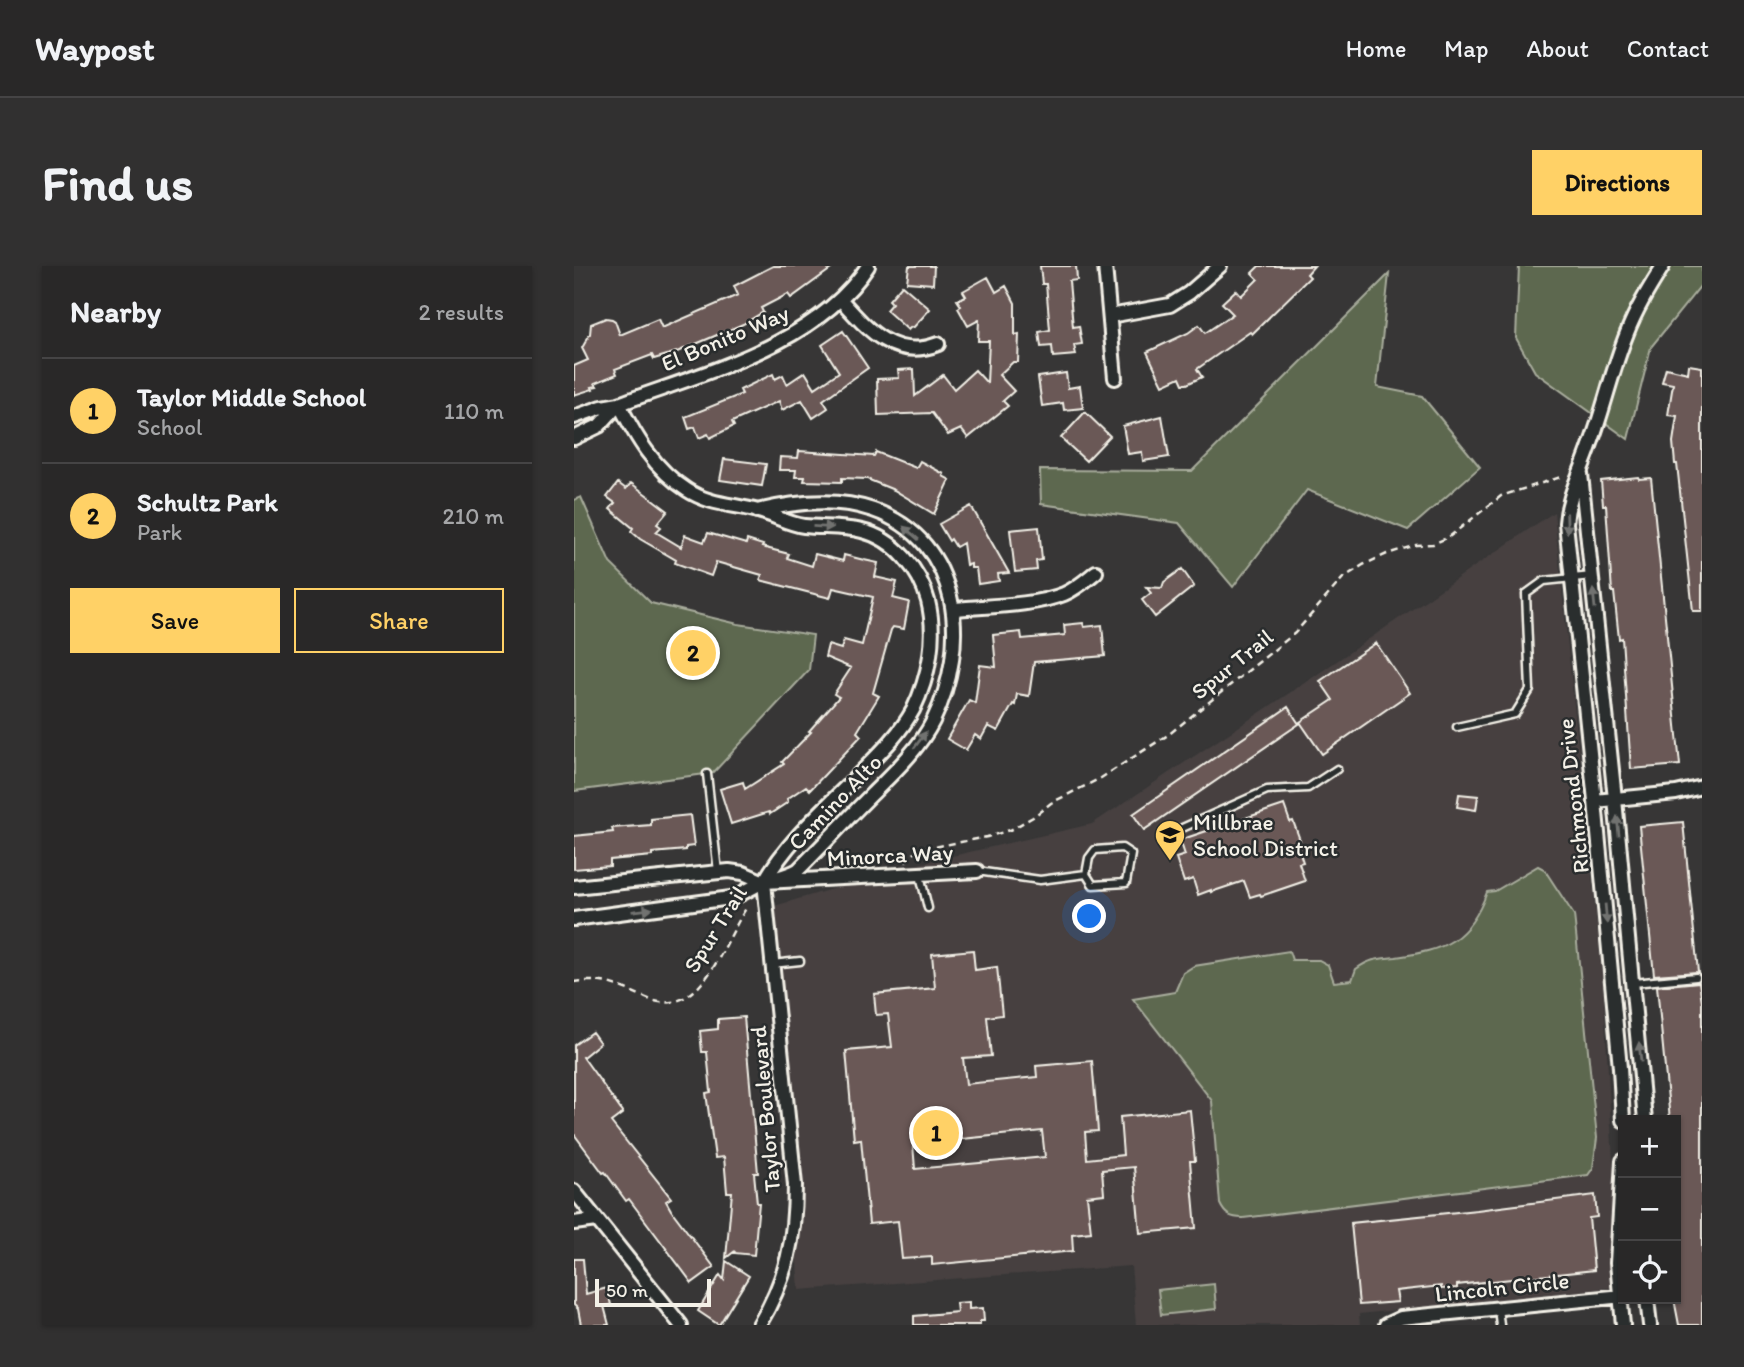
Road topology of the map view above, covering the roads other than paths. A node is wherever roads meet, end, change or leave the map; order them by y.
1 (868, 266) edge
2 (1105, 266) edge
3 (1220, 266) edge
4 (1663, 266) edge
5 (840, 299) junction
6 (1110, 316) junction
7 (937, 344) dead end
8 (1115, 379) dead end
9 (619, 404) junction
10 (574, 416) edge
11 (574, 438) edge
12 (1581, 470) junction
13 (757, 511) junction
14 (1096, 572) dead end
15 (1592, 576) junction
16 (1572, 578) junction
17 (954, 609) junction
18 (1457, 727) dead end
19 (1337, 769) dead end
20 (706, 774) dead end
21 (1702, 787) edge
22 (1615, 799) junction
23 (1595, 801) junction
24 (1180, 828) dead end
25 (977, 871) joint
26 (718, 872) junction
27 (1086, 874) junction
28 (920, 875) junction
29 (764, 882) junction
30 (574, 887) edge
31 (928, 908) dead end
32 (574, 919) edge
33 (800, 961) dead end
34 (772, 964) junction
35 (1696, 977) dead end
36 (1633, 983) junction
37 (1623, 1115) edge
38 (1645, 1115) edge
39 (1622, 1178) edge
40 (574, 1191) edge
41 (597, 1220) junction
42 (574, 1223) edge
43 (1619, 1241) edge
44 (1618, 1296) edge
45 (1622, 1304) edge
46 (1648, 1304) edge
47 (1499, 1308) junction
48 (681, 1325) edge
49 (759, 1325) edge
50 (1386, 1325) edge
51 (1500, 1325) edge
52 (1623, 1325) edge
53 (1650, 1325) edge

1 - 5 street, El Bonito Way
2 - 6 street
3 - 6 street
4 - 12 street, Richmond Drive
5 - 7 street
5 - 9 street, El Bonito Way
6 - 8 street
9 - 10 street, El Bonito Way
9 - 11 street, El Bonito Way
9 - 13 street, Camino Alto
12 - 15 street, Richmond Drive
12 -> 16 street, Richmond Drive
17 -> 13 street, Camino Alto
13 -> 29 street, Camino Alto
14 - 17 street
15 - 16 lane
22 -> 15 street, Richmond Drive
16 - 18 lane
16 - 23 street, Richmond Drive
29 -> 17 street, Camino Alto
19 - 24 lane
20 - 26 lane
21 - 22 street
22 - 23 street
36 -> 22 street, Richmond Drive
23 -> 37 street, Richmond Drive
25 - 27 lane
25 - 28 street, Minorca Way
26 - 29 street, Minorca Way
26 - 30 street, Minorca Way
27 - 27 lane
28 - 29 street, Minorca Way
28 - 31 lane
32 -> 29 street, Minorca Way
29 - 34 street, Taylor Boulevard
33 - 34 lane
34 - 49 street, Taylor Boulevard
35 - 36 lane
38 -> 36 street, Richmond Drive
39 - 43 street
40 - 41 street
41 - 42 street
41 - 48 street
44 - 47 street, Lincoln Circle
45 - 52 street
46 - 53 street
47 - 50 street, Lincoln Circle
47 - 51 lane

